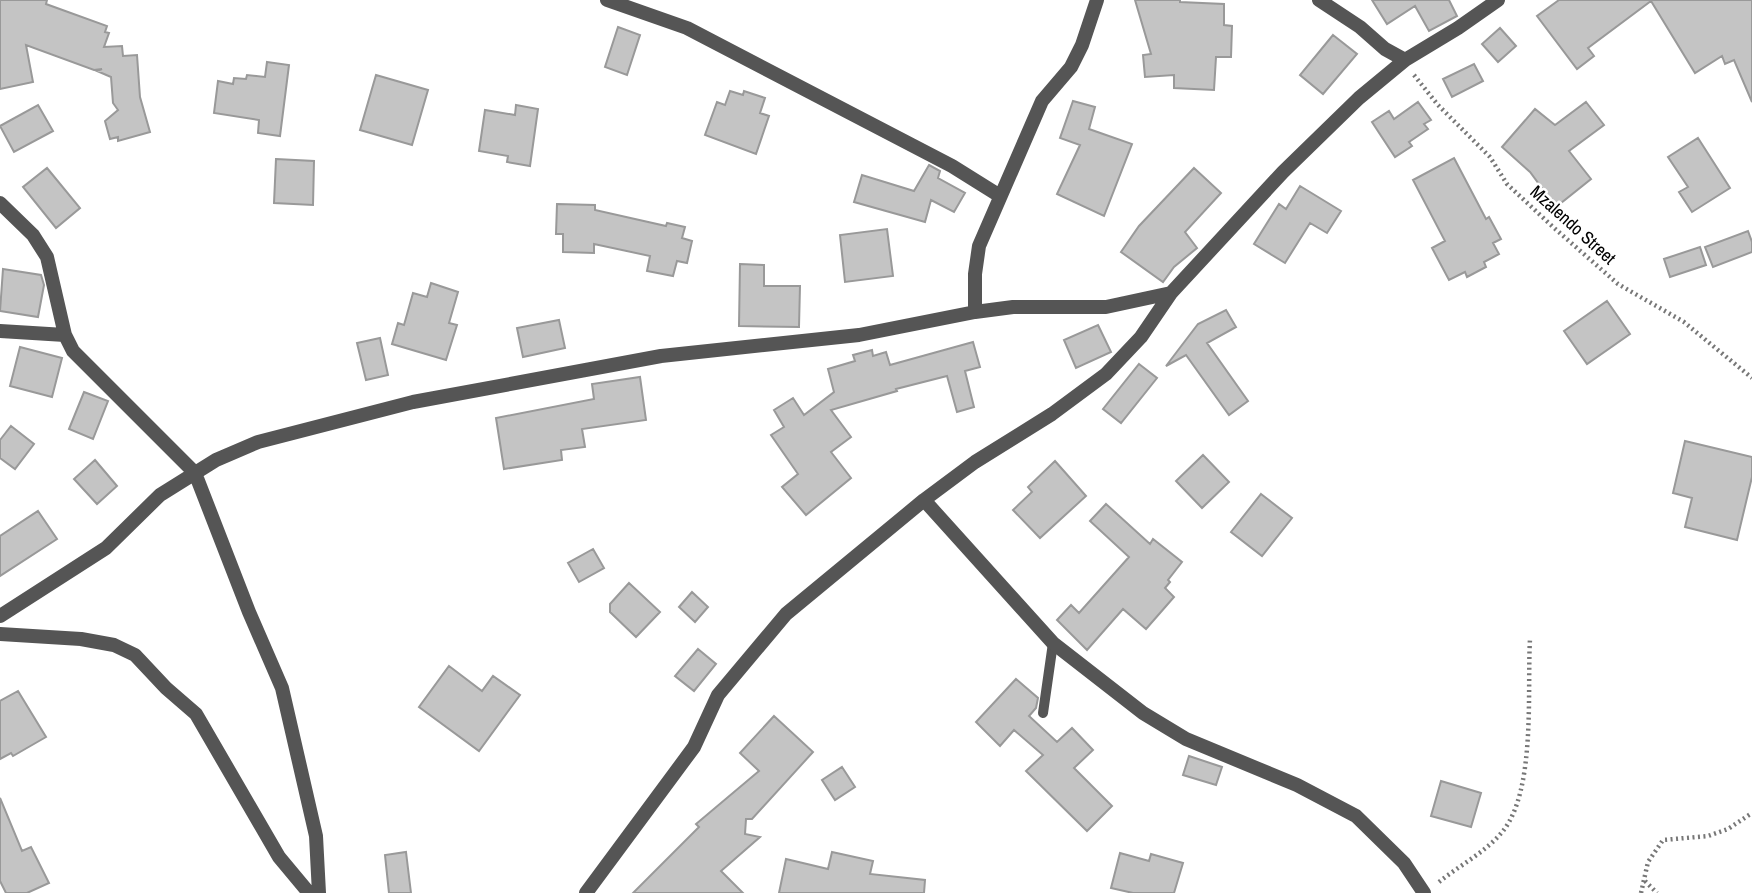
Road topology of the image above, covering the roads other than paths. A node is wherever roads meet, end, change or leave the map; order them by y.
1 (607, 0) edge
2 (1097, 0) edge
3 (1319, 0) edge
4 (1498, 0) edge
5 (1405, 60) junction
6 (1000, 196) junction
7 (0, 203) edge
8 (1171, 293) junction
9 (975, 312) junction
10 (0, 331) edge
11 (65, 335) junction
12 (195, 473) junction
13 (924, 500) junction
14 (0, 616) edge
15 (0, 634) edge
16 (1053, 643) junction
17 (1043, 713) dead end
18 (591, 891) edge
19 (309, 893) edge
20 (319, 893) edge
21 (1424, 893) edge

1 - 6 street
2 - 6 street
3 - 5 street
4 - 5 street
5 - 8 street
6 - 9 street
7 - 11 street
8 - 9 street
8 - 13 street
9 - 12 street
10 - 11 street
11 - 12 street
12 - 14 street
12 - 20 street
13 - 16 street
13 - 18 street
15 - 19 street
16 - 17 lane
16 - 21 street

